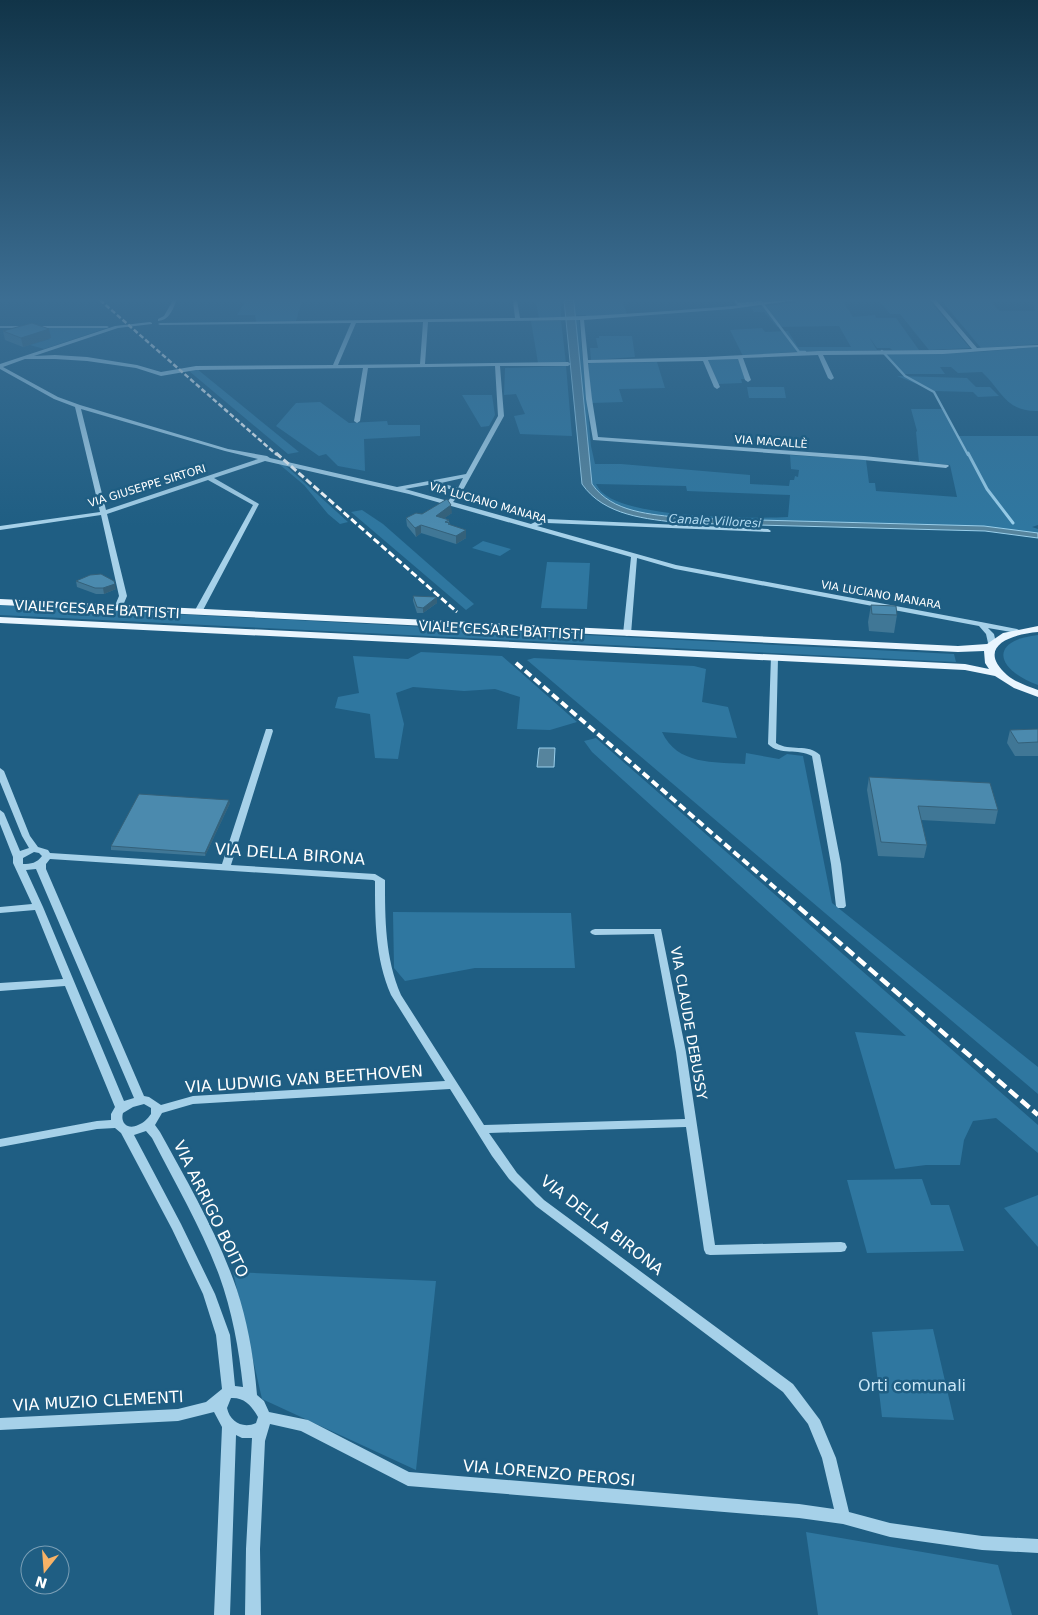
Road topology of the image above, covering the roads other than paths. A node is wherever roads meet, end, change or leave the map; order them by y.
1 (16, 375) edge
2 (364, 375) edge
3 (498, 375) edge
4 (588, 375) edge
5 (712, 375) edge
6 (746, 375) edge
7 (748, 380) dead end
8 (717, 387) dead end
9 (78, 406) junction
10 (357, 421) dead end
11 (595, 439) joint
12 (271, 459) junction
13 (946, 466) dead end
14 (468, 475) junction
15 (210, 478) junction
16 (427, 482) junction
17 (398, 489) junction
18 (460, 490) junction
19 (410, 492) junction
20 (449, 503) junction
21 (103, 512) junction
22 (532, 526) junction
23 (0, 528) edge
24 (768, 531) dead end
25 (634, 556) junction
26 (0, 602) edge
27 (118, 608) junction
28 (198, 612) junction
29 (0, 620) edge
30 (981, 624) junction
31 (1038, 629) edge
32 (1017, 631) junction
33 (627, 634) junction
34 (991, 645) junction
35 (774, 658) junction
36 (1000, 674) junction
37 (1038, 694) edge
38 (269, 731) dead end
39 (0, 771) edge
40 (0, 813) edge
41 (35, 850) junction
42 (44, 860) junction
43 (19, 861) junction
44 (226, 868) junction
45 (841, 906) dead end
46 (38, 907) junction
47 (0, 910) edge
48 (595, 932) dead end
49 (69, 982) junction
50 (0, 987) edge
51 (453, 1085) junction
52 (140, 1100) junction
53 (158, 1110) junction
54 (120, 1119) junction
55 (691, 1123) junction
56 (149, 1126) junction
57 (481, 1129) junction
58 (0, 1143) edge
59 (842, 1248) dead end
60 (226, 1394) junction
61 (251, 1398) junction
62 (263, 1422) junction
63 (0, 1424) edge
64 (228, 1424) junction
65 (843, 1517) junction
66 (1038, 1546) edge
67 (222, 1615) edge
68 (253, 1615) edge

1 - 9 street, VIA LUCIANO MANARA
2 - 10 street
3 - 14 street
4 - 11 street
5 - 8 street
6 - 7 street
9 - 12 street, VIA LUCIANO MANARA
9 - 21 street
11 - 13 street, VIA MACALLÈ
12 - 15 street, VIA GIUSEPPE SIRTORI
12 - 17 street, VIA LUCIANO MANARA
14 - 16 street
14 - 18 street
15 - 21 street, VIA GIUSEPPE SIRTORI
15 - 28 street
16 - 17 street
16 - 18 street
16 - 19 street
17 - 19 street, VIA LUCIANO MANARA
18 - 20 street
19 - 20 street, VIA LUCIANO MANARA
20 - 22 street, VIA LUCIANO MANARA
21 - 23 street, VIA GIUSEPPE SIRTORI
21 - 27 street
22 - 24 street
22 - 25 street, VIA LUCIANO MANARA
25 - 30 street, VIA LUCIANO MANARA
25 - 33 street
26 - 27 main road, VIALE CESARE BATTISTI
27 - 28 main road, VIALE CESARE BATTISTI
28 - 33 main road, VIALE CESARE BATTISTI
29 - 35 main road, VIALE CESARE BATTISTI
30 - 32 street, VIA LUCIANO MANARA
30 - 34 street
31 - 32 main road
32 - 34 main road
33 - 34 main road, VIALE CESARE BATTISTI
34 - 36 main road
35 - 36 main road, VIALE CESARE BATTISTI
35 - 45 street
36 - 37 main road
38 - 44 street
39 - 41 street
40 - 43 street
41 - 42 street
41 - 43 street
42 - 43 street
42 - 44 street, VIA DELLA BIRONA
42 - 52 street
43 - 46 street
44 - 51 street, VIA DELLA BIRONA
46 - 47 street
46 - 49 street
48 - 55 street, VIA CLAUDE DEBUSSY
49 - 50 street
49 - 54 street
51 - 53 street, VIA LUDWIG VAN BEETHOVEN
51 - 57 street, VIA DELLA BIRONA
52 - 53 street
52 - 54 street
53 - 56 street
54 - 56 street
54 - 58 street
54 - 60 street
55 - 57 street
55 - 59 street, VIA CLAUDE DEBUSSY
56 - 61 street, VIA ARRIGO BOITO
57 - 65 street, VIA DELLA BIRONA
60 - 61 street
60 - 63 street, VIA MUZIO CLEMENTI
60 - 64 street
61 - 62 street
62 - 64 street
62 - 65 street, VIA LORENZO PEROSI
62 - 68 street
64 - 67 street
65 - 66 street

